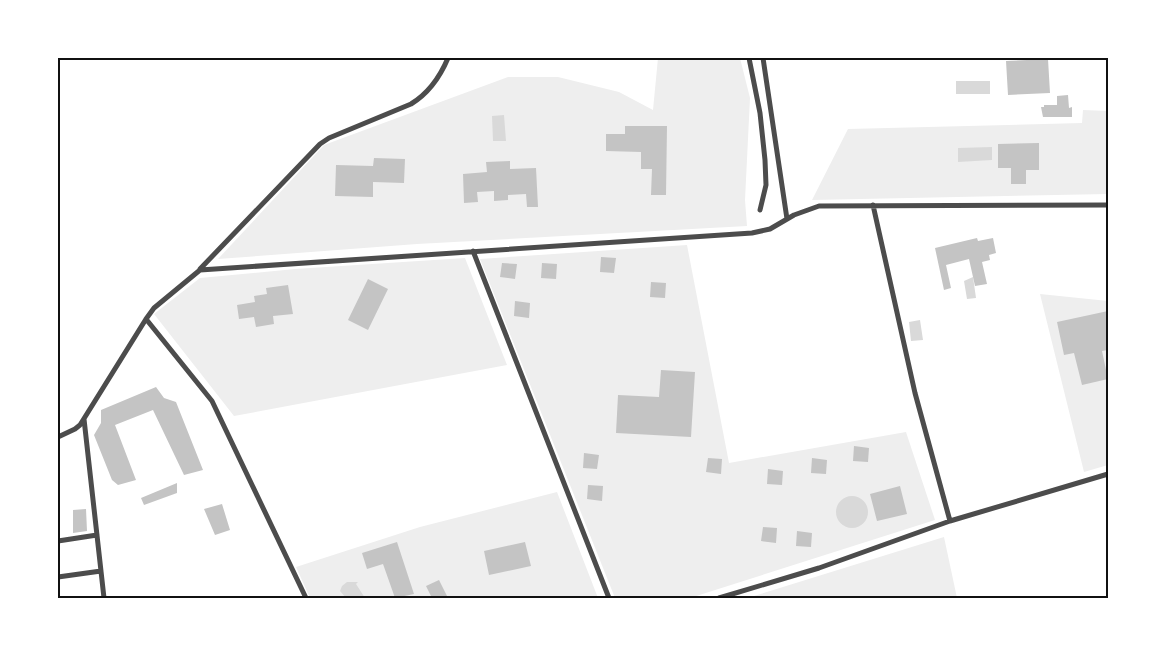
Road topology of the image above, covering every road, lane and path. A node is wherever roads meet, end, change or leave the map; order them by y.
1 (448, 58) edge
2 (749, 58) edge
3 (763, 58) edge
4 (873, 205) junction
5 (1108, 205) edge
6 (760, 210) dead end
7 (787, 219) junction
8 (473, 251) junction
9 (200, 270) junction
10 (146, 319) junction
11 (84, 419) junction
12 (58, 438) edge
13 (1108, 474) edge
14 (950, 521) junction
15 (97, 535) junction
16 (58, 540) edge
17 (101, 571) junction
18 (58, 577) edge
19 (104, 598) edge
20 (306, 598) edge
21 (610, 598) edge
22 (719, 598) edge

1 - 9 street
2 - 6 street
3 - 7 street
4 - 5 street
4 - 7 street
4 - 14 street
7 - 8 street
8 - 9 street
8 - 21 street
9 - 10 street
10 - 11 street
10 - 20 street
11 - 12 street
11 - 15 street
13 - 14 street
14 - 22 street
15 - 16 street
15 - 17 street
17 - 18 street
17 - 19 street

